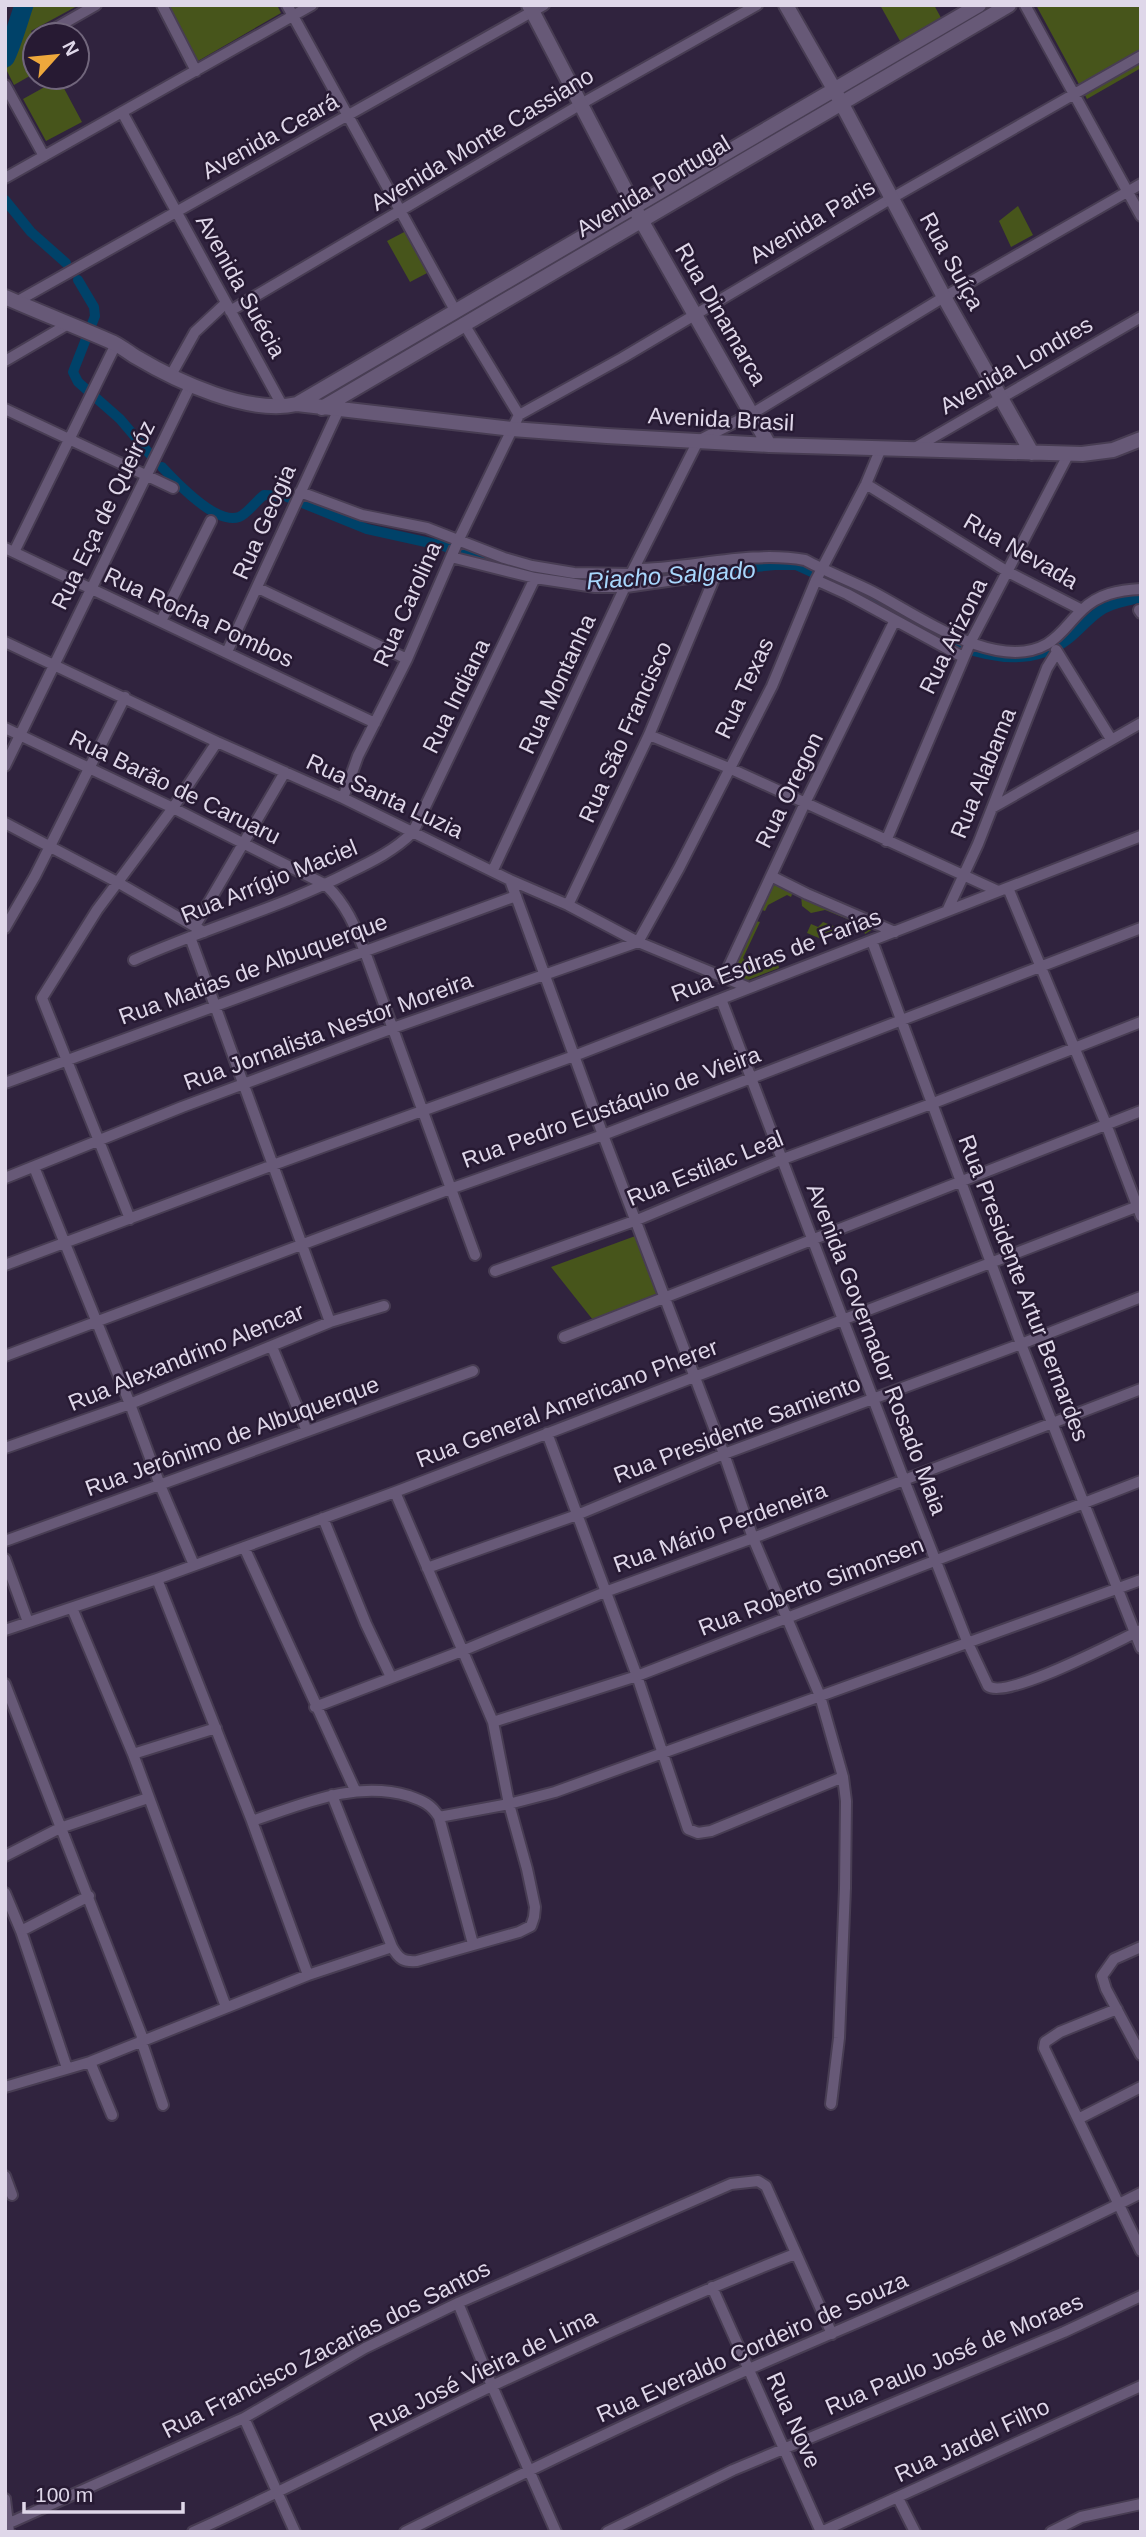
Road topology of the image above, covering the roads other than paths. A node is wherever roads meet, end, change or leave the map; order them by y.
1 (96, 5) edge
2 (162, 5) edge
3 (287, 5) edge
4 (312, 5) edge
5 (757, 5) edge
6 (786, 5) edge
7 (979, 5) edge
8 (1009, 5) edge
9 (1025, 5) edge
10 (535, 7) edge
11 (293, 16) junction
12 (68, 21) edge
13 (1141, 56) edge
14 (196, 71) junction
15 (5, 85) edge
16 (837, 96) junction
17 (1073, 96) junction
18 (579, 105) junction
19 (122, 112) junction
20 (349, 115) junction
21 (44, 156) junction
22 (5, 178) edge
23 (1141, 184) edge
24 (1128, 191) junction
25 (892, 198) junction
26 (634, 206) junction
27 (402, 211) junction
28 (176, 213) junction
29 (1141, 216) edge
30 (641, 220) junction
31 (944, 298) junction
32 (11, 300) edge
33 (228, 307) junction
34 (695, 315) junction
35 (1141, 317) edge
36 (460, 318) junction
37 (83, 330) junction
38 (116, 344) junction
39 (5, 361) edge
40 (172, 375) junction
41 (191, 384) junction
42 (1003, 398) junction
43 (290, 405) junction
44 (322, 408) junction
45 (5, 409) edge
46 (339, 409) junction
47 (752, 413) junction
48 (515, 422) junction
49 (1141, 439) edge
50 (70, 440) junction
51 (698, 441) junction
52 (769, 445) junction
53 (881, 448) junction
54 (913, 449) junction
55 (1032, 453) junction
56 (1068, 455) junction
57 (148, 476) junction
58 (866, 484) junction
59 (173, 488) dead end
60 (300, 493) junction
61 (211, 521) dead end
62 (455, 548) junction
63 (10, 550) edge
64 (822, 567) junction
65 (1008, 572) junction
66 (535, 578) junction
67 (630, 578) junction
68 (816, 579) junction
69 (258, 588) junction
70 (1141, 589) edge
71 (90, 590) junction
72 (1082, 610) junction
73 (895, 620) junction
74 (161, 621) junction
75 (5, 642) edge
76 (967, 650) junction
77 (227, 652) junction
78 (407, 659) junction
79 (52, 665) junction
80 (125, 697) junction
81 (375, 723) junction
82 (1141, 723) edge
83 (5, 728) edge
84 (649, 735) junction
85 (20, 736) junction
86 (1111, 739) junction
87 (217, 742) junction
88 (5, 766) edge
89 (729, 768) junction
90 (89, 769) junction
91 (285, 772) junction
92 (343, 798) junction
93 (805, 803) junction
94 (173, 808) junction
95 (992, 808) junction
96 (5, 823) edge
97 (413, 832) junction
98 (1141, 836) edge
99 (886, 841) junction
100 (244, 844) junction
101 (50, 846) junction
102 (493, 870) junction
103 (771, 876) junction
104 (963, 876) junction
105 (510, 880) junction
106 (117, 882) junction
107 (326, 885) junction
108 (1003, 890) junction
109 (516, 896) junction
110 (568, 905) junction
111 (948, 909) junction
112 (5, 928) edge
113 (1141, 928) edge
114 (199, 929) junction
115 (895, 932) junction
116 (190, 937) junction
117 (872, 940) junction
118 (638, 942) junction
119 (365, 952) junction
120 (134, 960) dead end
121 (1042, 967) junction
122 (545, 975) junction
123 (723, 979) junction
124 (747, 987) junction
125 (721, 999) junction
126 (215, 1007) junction
127 (901, 1022) junction
128 (1141, 1022) edge
129 (393, 1028) junction
130 (1073, 1047) junction
131 (574, 1056) junction
132 (68, 1058) junction
133 (752, 1078) junction
134 (5, 1083) edge
135 (243, 1085) junction
136 (931, 1104) junction
137 (424, 1110) junction
138 (1141, 1111) edge
139 (1106, 1124) junction
140 (603, 1135) junction
141 (99, 1139) junction
142 (783, 1159) junction
143 (273, 1165) junction
144 (34, 1167) junction
145 (7, 1173) edge
146 (962, 1182) junction
147 (450, 1189) junction
148 (1140, 1209) edge
149 (130, 1219) junction
150 (637, 1220) junction
151 (813, 1240) junction
152 (64, 1244) junction
153 (303, 1244) junction
154 (475, 1255) dead end
155 (992, 1262) junction
156 (5, 1265) edge
157 (495, 1270) dead end
158 (1141, 1297) edge
159 (665, 1300) junction
160 (384, 1307) dead end
161 (843, 1319) junction
162 (330, 1322) junction
163 (96, 1323) junction
164 (564, 1338) dead end
165 (1021, 1344) junction
166 (272, 1347) junction
167 (5, 1356) edge
168 (473, 1371) dead end
169 (694, 1376) junction
170 (1141, 1389) edge
171 (873, 1399) junction
172 (130, 1404) junction
173 (1053, 1424) junction
174 (307, 1431) junction
175 (547, 1433) junction
176 (5, 1448) edge
177 (724, 1454) junction
178 (904, 1479) junction
179 (1141, 1481) edge
180 (160, 1485) junction
181 (395, 1492) junction
182 (1084, 1504) junction
183 (577, 1515) junction
184 (323, 1518) junction
185 (753, 1538) junction
186 (5, 1541) edge
187 (244, 1547) junction
188 (5, 1559) edge
189 (937, 1560) junction
190 (194, 1565) junction
191 (426, 1568) junction
192 (156, 1579) junction
193 (1141, 1580) edge
194 (1116, 1589) junction
195 (606, 1592) junction
196 (72, 1608) junction
197 (786, 1618) junction
198 (28, 1622) junction
199 (5, 1630) edge
200 (1138, 1632) edge
201 (967, 1641) junction
202 (1141, 1648) edge
203 (462, 1651) junction
204 (637, 1676) junction
205 (390, 1677) junction
206 (5, 1684) edge
207 (820, 1696) junction
208 (315, 1707) junction
209 (493, 1722) junction
210 (216, 1728) junction
211 (133, 1754) junction
212 (663, 1755) junction
213 (843, 1777) junction
214 (355, 1790) junction
215 (332, 1795) junction
216 (148, 1798) junction
217 (509, 1804) junction
218 (439, 1816) junction
219 (252, 1821) junction
220 (60, 1828) junction
221 (5, 1856) edge
222 (5, 1894) edge
223 (89, 1896) junction
224 (21, 1931) junction
225 (473, 1944) junction
226 (392, 1947) junction
227 (1141, 1947) edge
228 (309, 1975) junction
229 (226, 2007) junction
230 (1117, 2009) junction
231 (142, 2039) junction
232 (1141, 2055) edge
233 (90, 2062) junction
234 (67, 2068) junction
235 (5, 2087) edge
236 (1141, 2087) edge
237 (831, 2104) dead end
238 (163, 2105) dead end
239 (112, 2115) dead end
240 (1078, 2119) junction
241 (5, 2176) edge
242 (1141, 2193) edge
243 (12, 2195) dead end
244 (1118, 2205) junction
245 (1141, 2251) edge
246 (795, 2254) junction
247 (712, 2287) junction
248 (1141, 2296) edge
249 (458, 2303) junction
250 (832, 2334) junction
251 (748, 2369) junction
252 (492, 2386) junction
253 (1141, 2386) edge
254 (244, 2418) junction
255 (783, 2449) junction
256 (528, 2470) junction
257 (278, 2494) junction
258 (898, 2498) junction
259 (5, 2499) edge
260 (1141, 2504) edge
261 (8, 2527) edge
262 (195, 2531) edge
263 (295, 2532) edge
264 (405, 2532) edge
265 (556, 2532) edge
266 (607, 2532) edge
267 (821, 2532) edge
268 (915, 2532) edge
269 (1051, 2532) edge

1 - 12 street
2 - 14 street
3 - 11 street
4 - 11 street
5 - 18 street, Avenida Monte Cassiano
6 - 16 street, Rua Suíça
7 - 16 street, Avenida Portugal
8 - 16 street, Avenida Portugal
9 - 17 street
10 - 18 street, Rua Dinamarca
10 - 20 street, Avenida Ceará
11 - 14 street
11 - 20 street
13 - 17 street, Avenida Paris
14 - 19 street
15 - 21 street
16 - 25 street, Rua Suíça
16 - 26 street, Avenida Portugal
16 - 30 street, Avenida Portugal
17 - 24 street
17 - 25 street, Avenida Paris
18 - 26 street, Rua Dinamarca
18 - 27 street, Avenida Monte Cassiano
19 - 21 street
19 - 28 street, Avenida Suécia
20 - 27 street
20 - 28 street, Avenida Ceará
21 - 22 street
23 - 24 street
24 - 29 street
24 - 31 street
25 - 31 street, Rua Suíça
25 - 34 street, Avenida Paris
26 - 30 street, Rua Dinamarca
26 - 36 street, Avenida Portugal
27 - 33 street, Avenida Monte Cassiano
27 - 36 street
28 - 32 street, Avenida Ceará
28 - 33 street, Avenida Suécia
30 - 34 street, Rua Dinamarca
30 - 36 street, Avenida Portugal
31 - 42 street, Rua Suíça
31 - 47 street
32 - 37 street, Avenida Brasil
33 - 40 street, Avenida Monte Cassiano
33 - 43 street, Avenida Suécia
34 - 47 street, Rua Dinamarca
34 - 48 street, Avenida Paris
35 - 42 street, Avenida Londres
36 - 43 street, Avenida Portugal
36 - 44 street, Avenida Portugal
36 - 48 street
37 - 38 street, Avenida Brasil
37 - 39 street
38 - 40 street, Avenida Brasil
38 - 50 street
40 - 41 street, Avenida Brasil
41 - 43 street, Avenida Brasil
41 - 57 street, Rua Eça de Queiróz
42 - 54 street, Avenida Londres
42 - 55 street, Rua Suíça
43 - 44 street, Avenida Brasil
44 - 46 street, Avenida Brasil
45 - 50 street
46 - 48 street, Avenida Brasil
46 - 60 street, Rua Geogia
47 - 51 street
47 - 52 street, Rua Dinamarca
48 - 51 street, Avenida Brasil
48 - 62 street, Rua Carolina
49 - 56 street, Avenida Brasil
50 - 57 street
50 - 63 street
51 - 52 street, Avenida Brasil
51 - 67 street, Rua Montanha
52 - 53 street, Avenida Brasil
53 - 54 street, Avenida Brasil
53 - 58 street, Rua Texas
54 - 55 street, Avenida Brasil
55 - 56 street, Avenida Brasil
56 - 65 street, Rua Arizona
57 - 59 street
57 - 71 street, Rua Eça de Queiróz
58 - 64 street, Rua Texas
58 - 65 street, Rua Nevada
60 - 62 street
60 - 69 street, Rua Geogia
61 - 74 street
62 - 66 street
62 - 67 street
62 - 78 street, Rua Carolina
63 - 71 street, Rua Rocha Pombos
64 - 67 street
64 - 68 street, Rua Texas
64 - 76 street
65 - 72 street, Rua Nevada
65 - 76 street, Rua Arizona
66 - 67 street
66 - 97 street, Rua Indiana
67 - 84 street, Rua São Francisco
67 - 102 street, Rua Montanha
68 - 73 street
68 - 89 street, Rua Texas
69 - 77 street, Rua Geogia
69 - 78 street
70 - 72 street
71 - 74 street, Rua Rocha Pombos
71 - 79 street, Rua Eça de Queiróz
72 - 76 street, Rua Nevada
73 - 76 street
73 - 93 street, Rua Oregon
74 - 77 street, Rua Rocha Pombos
75 - 79 street, Rua Santa Luzia
76 - 99 street, Rua Arizona
77 - 81 street, Rua Rocha Pombos
78 - 81 street, Rua Carolina
79 - 80 street, Rua Santa Luzia
79 - 85 street, Rua Eça de Queiróz
80 - 87 street, Rua Santa Luzia
80 - 90 street
81 - 92 street, Rua Carolina
82 - 86 street
83 - 85 street, Rua Barão de Caruaru
84 - 89 street
84 - 110 street, Rua São Francisco
85 - 88 street, Rua Eça de Queiróz
85 - 90 street, Rua Barão de Caruaru
86 - 95 street
86 - 95 street, Rua Alabama
87 - 91 street, Rua Santa Luzia
87 - 94 street
89 - 93 street
89 - 118 street, Rua Texas
90 - 94 street, Rua Barão de Caruaru
90 - 101 street
91 - 92 street, Rua Santa Luzia
91 - 100 street
92 - 97 street, Rua Santa Luzia
93 - 99 street
93 - 103 street, Rua Oregon
94 - 100 street, Rua Barão de Caruaru
94 - 106 street
95 - 104 street, Rua Alabama
96 - 101 street
97 - 102 street, Rua Santa Luzia
97 - 107 street, Rua Arrígio Maciel
98 - 108 street, Rua Esdras de Farias
99 - 104 street
100 - 107 street, Rua Barão de Caruaru
100 - 114 street
101 - 106 street
101 - 112 street
102 - 105 street, Rua Santa Luzia
103 - 115 street
103 - 123 street, Rua Oregon
104 - 108 street
104 - 111 street, Rua Alabama
105 - 109 street
105 - 110 street, Rua Santa Luzia
106 - 114 street
106 - 132 street
107 - 114 street, Rua Arrígio Maciel
107 - 119 street
108 - 111 street, Rua Esdras de Farias
108 - 121 street
109 - 119 street, Rua Matias de Albuquerque
109 - 122 street
110 - 118 street, Rua Santa Luzia
111 - 115 street, Rua Esdras de Farias
113 - 121 street, Rua Pedro Eustáquio de Vieira
114 - 116 street, Rua Arrígio Maciel
115 - 117 street, Rua Esdras de Farias
116 - 120 street, Rua Arrígio Maciel
116 - 126 street
117 - 124 street, Rua Esdras de Farias
117 - 127 street, Rua Presidente Artur Bernardes
118 - 122 street, Rua Jornalista Nestor Moreira
118 - 123 street, Rua Santa Luzia
119 - 126 street, Rua Matias de Albuquerque
119 - 129 street
121 - 127 street, Rua Pedro Eustáquio de Vieira
121 - 130 street
122 - 129 street, Rua Jornalista Nestor Moreira
122 - 131 street
123 - 124 street, Rua Santa Luzia
124 - 125 street, Rua Esdras de Farias
125 - 131 street, Rua Esdras de Farias
125 - 133 street, Avenida Governador Rosado Maia
126 - 132 street, Rua Matias de Albuquerque
126 - 135 street
127 - 133 street, Rua Pedro Eustáquio de Vieira
127 - 136 street, Rua Presidente Artur Bernardes
128 - 130 street, Rua Estilac Leal
129 - 135 street, Rua Jornalista Nestor Moreira
129 - 137 street
130 - 136 street, Rua Estilac Leal
130 - 139 street
131 - 137 street, Rua Esdras de Farias
131 - 140 street
132 - 134 street, Rua Matias de Albuquerque
132 - 141 street
133 - 140 street, Rua Pedro Eustáquio de Vieira
133 - 142 street, Avenida Governador Rosado Maia
135 - 141 street, Rua Jornalista Nestor Moreira
135 - 143 street
136 - 142 street, Rua Estilac Leal
136 - 146 street, Rua Presidente Artur Bernardes
137 - 143 street, Rua Esdras de Farias
137 - 147 street
138 - 139 street
139 - 146 street
139 - 148 street
140 - 147 street, Rua Pedro Eustáquio de Vieira
140 - 150 street
141 - 144 street, Rua Jornalista Nestor Moreira
141 - 149 street
142 - 150 street, Rua Estilac Leal
142 - 151 street, Avenida Governador Rosado Maia
143 - 149 street, Rua Esdras de Farias
143 - 153 street
144 - 145 street, Rua Jornalista Nestor Moreira
144 - 152 street
146 - 151 street
146 - 155 street, Rua Presidente Artur Bernardes
147 - 153 street, Rua Pedro Eustáquio de Vieira
147 - 154 street
148 - 155 street, Rua General Americano Pherer
149 - 152 street, Rua Esdras de Farias
150 - 157 street, Rua Estilac Leal
150 - 159 street
151 - 159 street
151 - 161 street, Avenida Governador Rosado Maia
152 - 156 street, Rua Esdras de Farias
152 - 163 street
153 - 162 street
153 - 163 street, Rua Pedro Eustáquio de Vieira
155 - 161 street, Rua General Americano Pherer
155 - 165 street, Rua Presidente Artur Bernardes
158 - 165 street, Rua Presidente Samiento
159 - 164 street
159 - 169 street
160 - 162 street, Rua Alexandrino Alencar
161 - 169 street, Rua General Americano Pherer
161 - 171 street, Avenida Governador Rosado Maia
162 - 166 street, Rua Alexandrino Alencar
163 - 167 street, Rua Pedro Eustáquio de Vieira
163 - 172 street
165 - 171 street, Rua Presidente Samiento
165 - 173 street, Rua Presidente Artur Bernardes
166 - 172 street, Rua Alexandrino Alencar
166 - 174 street
168 - 174 street, Rua Jerônimo de Albuquerque
169 - 175 street, Rua General Americano Pherer
169 - 177 street
170 - 173 street, Rua Mário Perdeneira
171 - 177 street, Rua Presidente Samiento
171 - 178 street, Avenida Governador Rosado Maia
172 - 176 street, Rua Alexandrino Alencar
172 - 180 street
173 - 178 street, Rua Mário Perdeneira
173 - 182 street, Rua Presidente Artur Bernardes
174 - 180 street, Rua Jerônimo de Albuquerque
175 - 181 street, Rua General Americano Pherer
175 - 183 street
177 - 183 street, Rua Presidente Samiento
177 - 185 street
178 - 185 street, Rua Mário Perdeneira
178 - 189 street, Avenida Governador Rosado Maia
179 - 182 street, Rua Roberto Simonsen
180 - 186 street, Rua Jerônimo de Albuquerque
180 - 190 street
181 - 184 street, Rua General Americano Pherer
181 - 191 street
182 - 189 street, Rua Roberto Simonsen
182 - 194 street, Rua Presidente Artur Bernardes
183 - 191 street, Rua Presidente Samiento
183 - 195 street
184 - 187 street, Rua General Americano Pherer
184 - 205 street
185 - 195 street, Rua Mário Perdeneira
185 - 197 street
187 - 190 street, Rua General Americano Pherer
187 - 208 street
188 - 198 street
189 - 197 street, Rua Roberto Simonsen
189 - 201 street, Avenida Governador Rosado Maia
190 - 192 street, Rua General Americano Pherer
191 - 203 street
192 - 196 street, Rua General Americano Pherer
192 - 210 street
193 - 194 street
194 - 200 street, Rua Presidente Artur Bernardes
194 - 201 street
195 - 203 street, Rua Mário Perdeneira
195 - 204 street
196 - 198 street, Rua General Americano Pherer
196 - 211 street
197 - 204 street, Rua Roberto Simonsen
197 - 207 street
198 - 199 street, Rua General Americano Pherer
200 - 201 street, Avenida Governador Rosado Maia
200 - 202 street, Rua Presidente Artur Bernardes
201 - 207 street
203 - 205 street, Rua Mário Perdeneira
203 - 209 street
204 - 209 street, Rua Roberto Simonsen
204 - 212 street
205 - 208 street, Rua Mário Perdeneira
206 - 220 street
207 - 212 street
207 - 213 street
208 - 214 street
209 - 217 street
210 - 211 street
210 - 219 street
211 - 216 street
212 - 213 street
212 - 217 street
213 - 237 street
214 - 215 street
214 - 218 street
215 - 219 street
215 - 226 street
216 - 220 street
216 - 229 street
217 - 218 street
217 - 225 street
218 - 225 street
219 - 228 street
220 - 221 street
220 - 223 street
222 - 224 street
223 - 224 street
223 - 231 street
224 - 234 street
225 - 226 street
226 - 228 street
227 - 230 street
228 - 229 street
229 - 231 street
230 - 232 street
230 - 240 street
231 - 233 street
231 - 238 street
233 - 234 street
233 - 239 street
234 - 235 street
236 - 240 street
240 - 244 street
241 - 243 street
242 - 244 street, Rua Everaldo Cordeiro de Souza
244 - 245 street
244 - 250 street, Rua Everaldo Cordeiro de Souza
246 - 247 street, Rua José Vieira de Lima
246 - 249 street, Rua Francisco Zacarias dos Santos
246 - 250 street
247 - 251 street, Rua Nove
247 - 252 street, Rua José Vieira de Lima
248 - 255 street, Rua Paulo José de Moraes
249 - 252 street
249 - 254 street, Rua Francisco Zacarias dos Santos
250 - 251 street, Rua Everaldo Cordeiro de Souza
251 - 255 street, Rua Nove
251 - 256 street, Rua Everaldo Cordeiro de Souza
252 - 256 street
252 - 257 street, Rua José Vieira de Lima
253 - 258 street, Rua Jardel Filho
254 - 257 street
254 - 261 street, Rua Francisco Zacarias dos Santos
255 - 266 street, Rua Paulo José de Moraes
255 - 267 street, Rua Nove
256 - 264 street, Rua Everaldo Cordeiro de Souza
256 - 265 street
257 - 262 street, Rua José Vieira de Lima
257 - 263 street
258 - 267 street, Rua Jardel Filho
258 - 268 street
259 - 261 street
260 - 269 street

